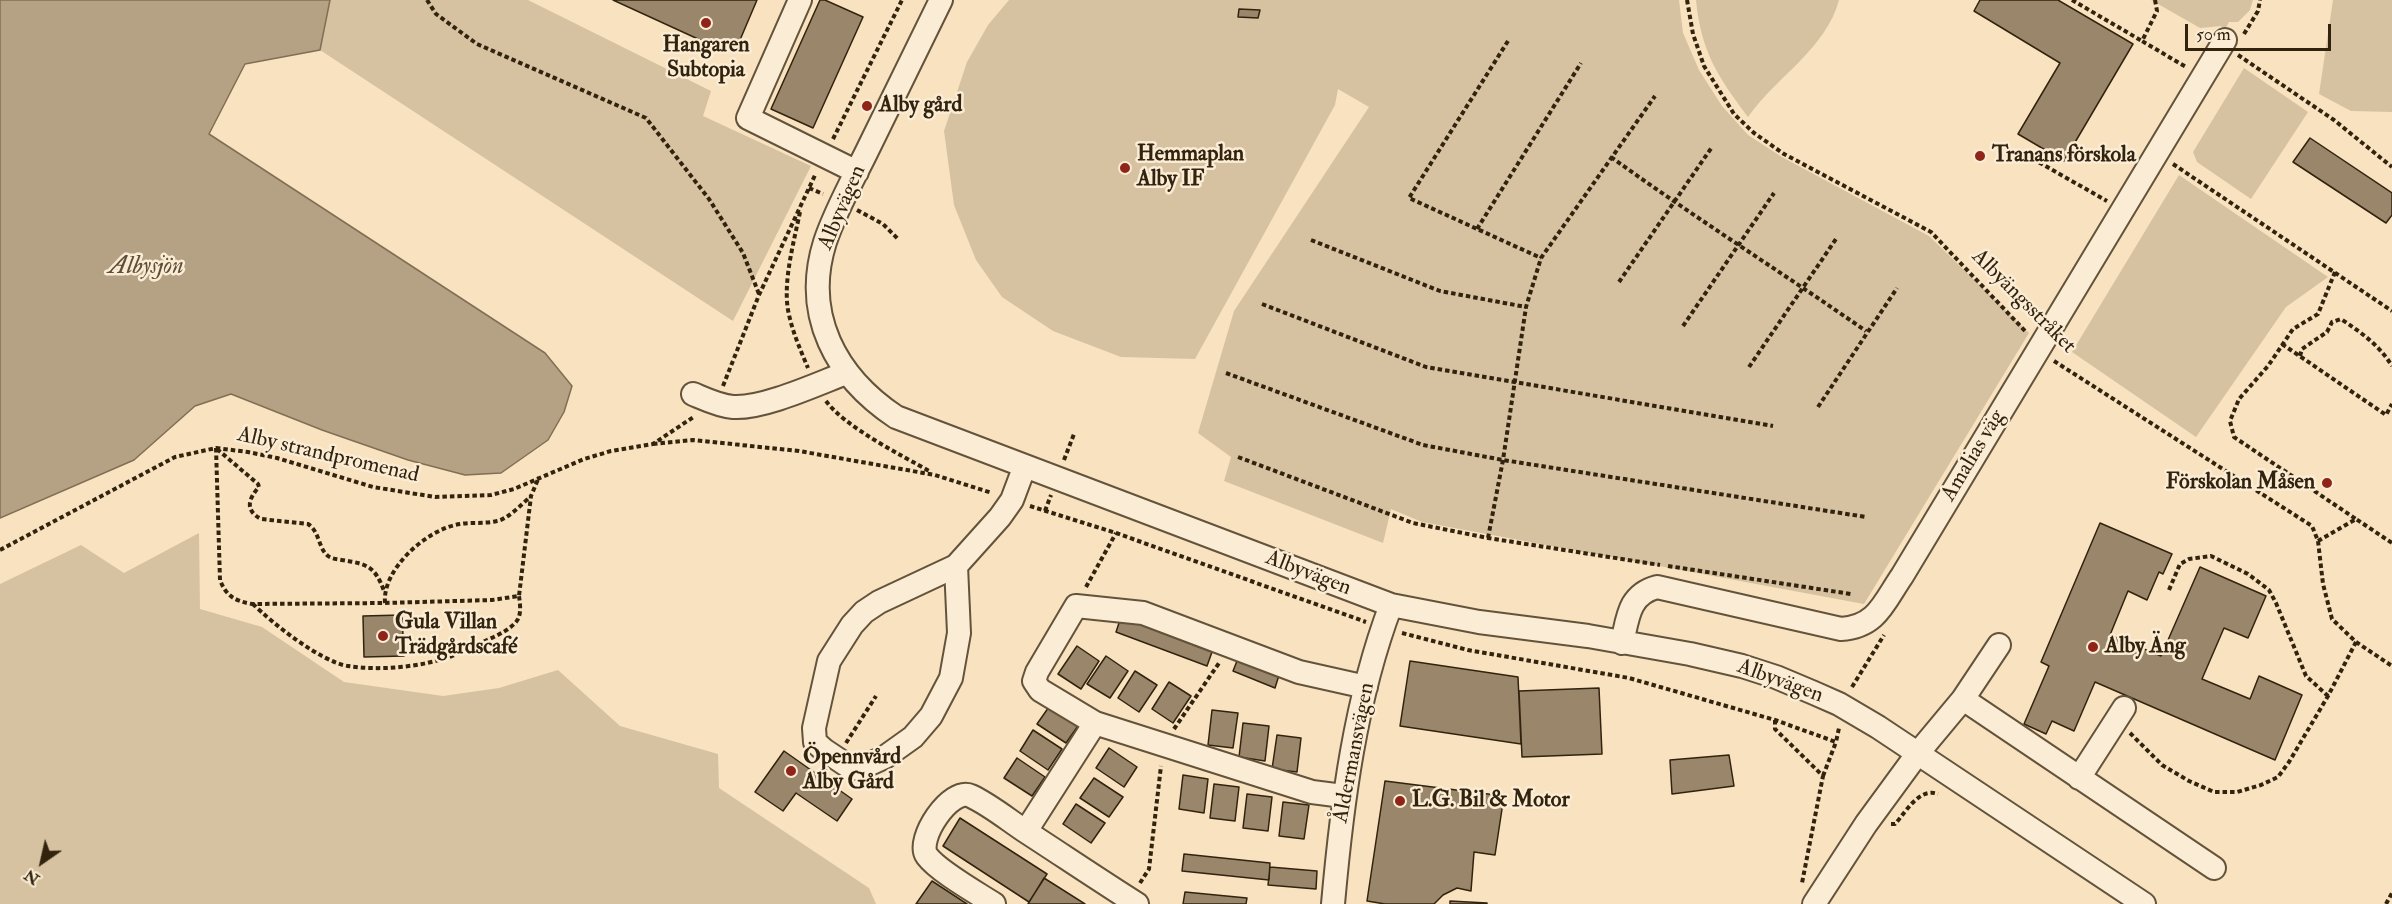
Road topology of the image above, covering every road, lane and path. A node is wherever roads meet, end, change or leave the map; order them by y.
1 (427, 0) edge
2 (800, 0) edge
3 (941, 0) edge
4 (1687, 0) edge
5 (2072, 0) edge
6 (2155, 0) edge
7 (1508, 41) dead end
8 (2142, 41) junction
9 (2229, 46) joint
10 (1581, 63) dead end
11 (2203, 78) junction
12 (1654, 96) dead end
13 (1712, 147) dead end
14 (2026, 155) dead end
15 (1611, 157) junction
16 (2170, 162) dead end
17 (2392, 168) edge
18 (857, 172) junction
19 (1774, 193) dead end
20 (1674, 202) junction
21 (2123, 210) junction
22 (1477, 229) junction
23 (1836, 239) dead end
24 (1311, 240) dead end
25 (1740, 244) junction
26 (1541, 258) junction
27 (2335, 272) junction
28 (1619, 282) dead end
29 (1802, 287) junction
30 (1897, 288) dead end
31 (1262, 304) dead end
32 (1526, 307) junction
33 (2392, 310) edge
34 (1683, 326) dead end
35 (1866, 331) junction
36 (2282, 344) junction
37 (2040, 347) junction
38 (2300, 356) junction
39 (2392, 366) edge
40 (1749, 367) dead end
41 (846, 373) junction
42 (1226, 373) dead end
43 (1515, 382) junction
44 (693, 394) dead end
45 (716, 403) junction
46 (2392, 404) edge
47 (1818, 406) dead end
48 (1773, 426) dead end
49 (653, 444) junction
50 (216, 448) junction
51 (1238, 457) dead end
52 (1503, 460) junction
53 (1024, 468) junction
54 (539, 477) junction
55 (531, 496) junction
56 (1012, 500) junction
57 (1866, 517) dead end
58 (2356, 519) junction
59 (1116, 533) junction
60 (1488, 538) junction
61 (2318, 541) junction
62 (2392, 543) edge
63 (0, 550) edge
64 (956, 566) junction
65 (2169, 590) dead end
66 (384, 591) junction
67 (1851, 594) dead end
68 (519, 596) junction
69 (385, 603) junction
70 (252, 604) junction
71 (1391, 605) junction
72 (1076, 606) junction
73 (1382, 628) junction
74 (2356, 642) junction
75 (1622, 643) junction
76 (1999, 645) dead end
77 (1231, 647) junction
78 (2392, 666) edge
79 (1366, 687) junction
80 (876, 696) dead end
81 (2328, 696) junction
82 (1963, 699) junction
83 (2120, 713) joint
84 (1775, 720) junction
85 (1095, 723) junction
86 (1839, 726) dead end
87 (1836, 742) junction
88 (1163, 744) junction
89 (1917, 753) junction
90 (836, 758) junction
91 (1823, 776) junction
92 (2079, 778) junction
93 (1343, 796) junction
94 (1946, 796) dead end
95 (1866, 825) junction
96 (1026, 831) junction
97 (2214, 868) dead end
98 (2392, 893) edge
99 (1808, 895) edge
100 (1133, 902) edge
101 (994, 904) edge
102 (1333, 904) edge
103 (2144, 904) edge
104 (2386, 904) edge

1 - 45 path
2 - 18 street
3 - 18 street, Albyvägen
4 - 37 path, Albyängsstråket
5 - 8 path
6 - 8 path
7 - 22 path
8 - 11 path
9 - 11 street, Amalias väg
9 - 17 path
10 - 22 path
11 - 21 street, Amalias väg
12 - 15 path
13 - 20 path
14 - 21 path
15 - 20 path
15 - 26 path
16 - 27 path
18 - 41 street, Albyvägen
19 - 25 path
20 - 25 path
20 - 28 path
21 - 37 street, Amalias väg
22 - 26 path
23 - 29 path
24 - 32 path
25 - 29 path
25 - 34 path
26 - 32 path
27 - 33 path
27 - 36 path
29 - 35 path
29 - 40 path
30 - 35 path
31 - 43 path
32 - 43 path
35 - 47 path
36 - 38 path
36 - 58 path
37 - 61 path, Albyängsstråket
37 - 75 street, Amalias väg
38 - 39 path
38 - 46 path
41 - 45 street
41 - 53 street, Albyvägen
42 - 52 path
43 - 48 path
43 - 52 path
44 - 45 street
45 - 49 path, Alby strandpromenad
49 - 54 path, Alby strandpromenad
49 - 56 path
50 - 54 path, Alby strandpromenad
50 - 63 path, Alby strandpromenad
50 - 66 path
50 - 70 path
51 - 60 path
52 - 57 path
52 - 60 path
53 - 56 street
53 - 71 street, Albyvägen
54 - 55 path
55 - 66 path
55 - 68 path
56 - 59 path
56 - 64 street
58 - 61 path
58 - 62 path
59 - 72 path
59 - 73 path
60 - 67 path
61 - 74 path
64 - 90 street
64 - 90 street
65 - 81 path
66 - 69 path
68 - 69 path
68 - 70 path
69 - 70 path
71 - 73 street, Åldermansvägen
71 - 75 street, Albyvägen
72 - 77 street
72 - 85 street
73 - 79 street, Åldermansvägen
73 - 84 path
74 - 78 path
74 - 81 path
75 - 89 street, Albyvägen
76 - 82 street
77 - 79 street
77 - 88 path
79 - 93 street, Åldermansvägen
80 - 90 path
81 - 83 path
82 - 89 street
82 - 92 street
83 - 92 street
84 - 87 path
84 - 91 path
85 - 88 street
85 - 96 street
86 - 87 path
87 - 91 path
88 - 93 street
88 - 100 path
89 - 95 street
89 - 103 street, Albyvägen
91 - 99 path
92 - 97 street
93 - 102 street, Åldermansvägen
94 - 95 path
95 - 99 street
96 - 100 street
96 - 101 street
98 - 104 path

